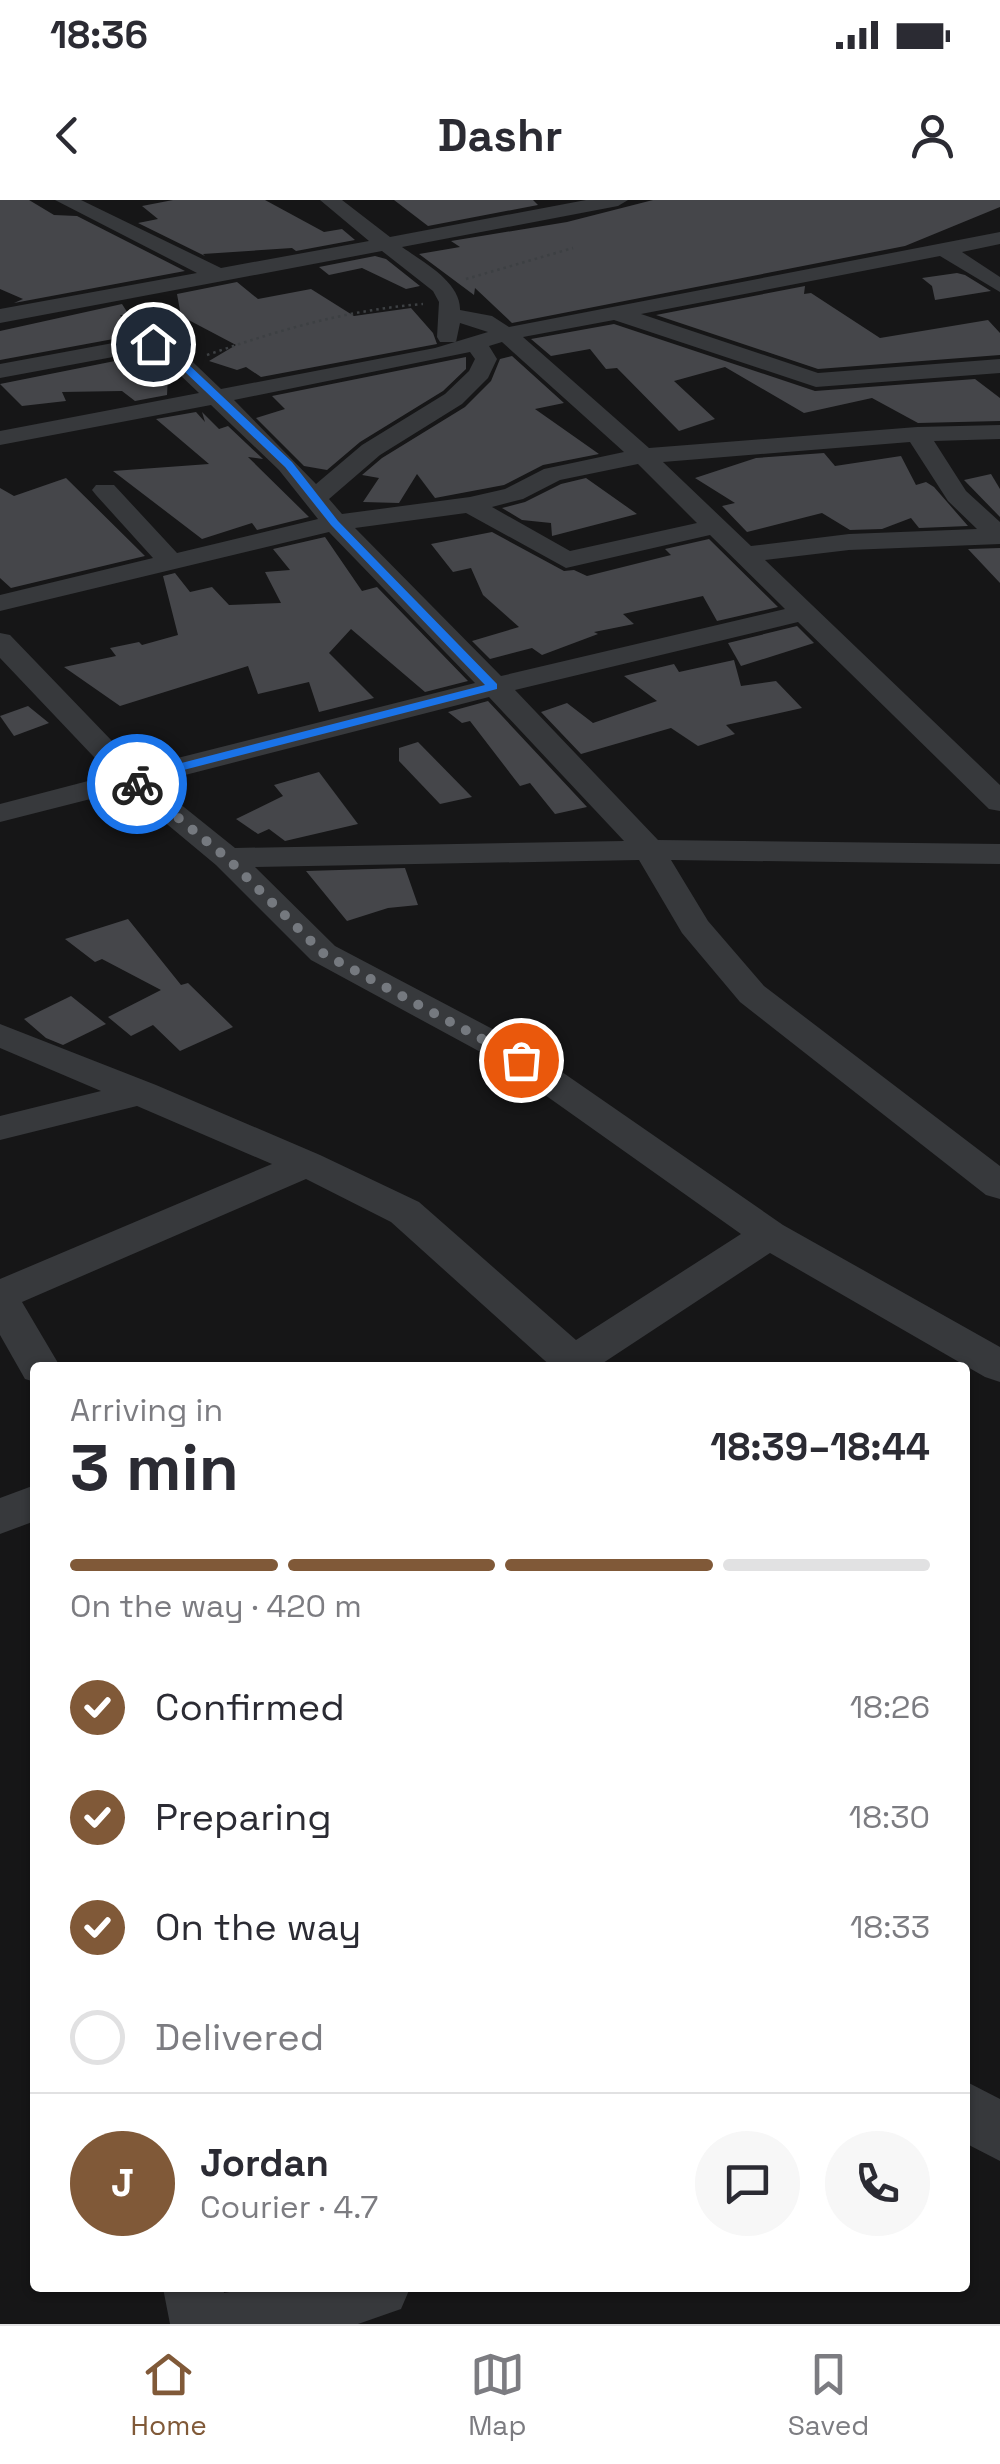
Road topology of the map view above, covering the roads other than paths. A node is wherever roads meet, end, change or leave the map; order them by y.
1 (330, 200) edge
2 (618, 200) edge
3 (73, 201) edge
4 (1000, 238) edge
5 (387, 245) junction
6 (947, 251) junction
7 (216, 274) junction
8 (1000, 286) edge
9 (447, 301) junction
10 (613, 312) junction
11 (2, 313) edge
12 (506, 334) junction
13 (476, 344) junction
14 (439, 354) junction
15 (1000, 366) edge
16 (0, 371) edge
17 (214, 395) junction
18 (1000, 432) edge
19 (917, 434) junction
20 (0, 438) edge
21 (643, 456) junction
22 (105, 490) dead end
23 (317, 496) junction
24 (470, 505) junction
25 (334, 523) junction
26 (716, 526) junction
27 (747, 554) junction
28 (173, 564) junction
29 (0, 603) edge
30 (806, 612) junction
31 (0, 641) edge
32 (493, 687) junction
33 (132, 780) junction
34 (1000, 802) edge
35 (0, 814) edge
36 (649, 850) junction
37 (1000, 854) edge
38 (227, 858) junction
39 (0, 1035) edge
40 (143, 1093) junction
41 (0, 1128) edge
42 (307, 1164) junction
43 (1000, 1186) edge
44 (769, 1234) junction
45 (0, 1298) edge
46 (989, 1347) edge
47 (37, 1362) edge
48 (576, 1362) edge
49 (581, 1362) edge
50 (30, 1505) edge
51 (0, 1516) edge
52 (194, 2292) edge
53 (366, 2292) edge
54 (200, 2324) edge
55 (216, 2324) edge

1 - 5 street
2 - 5 street
3 - 7 street
4 - 6 street
5 - 7 street
5 - 9 street
6 - 8 street
6 - 10 street
7 - 11 street
9 - 12 street
9 - 14 street
10 - 12 street
10 - 15 street
12 - 13 street
12 - 21 street
13 - 14 street
13 - 23 street
14 - 17 street
16 - 17 street
17 - 20 street
17 - 23 street
18 - 19 street
19 - 21 street
19 - 27 street
21 - 24 street
21 - 26 street
22 - 28 street
23 - 25 street
24 - 25 street
24 - 26 street
25 - 28 street
25 - 32 street
26 - 27 street
27 - 30 street
28 - 29 street
30 - 32 street
30 - 34 street
31 - 33 street
32 - 33 street
32 - 36 street
33 - 35 street
33 - 38 street
36 - 37 street
36 - 38 street
36 - 43 street
38 - 44 street
39 - 40 street
40 - 41 street
40 - 42 street
42 - 45 street
42 - 48 street
44 - 46 street
44 - 49 street
45 - 47 street
50 - 51 street
52 - 54 street
53 - 55 street

